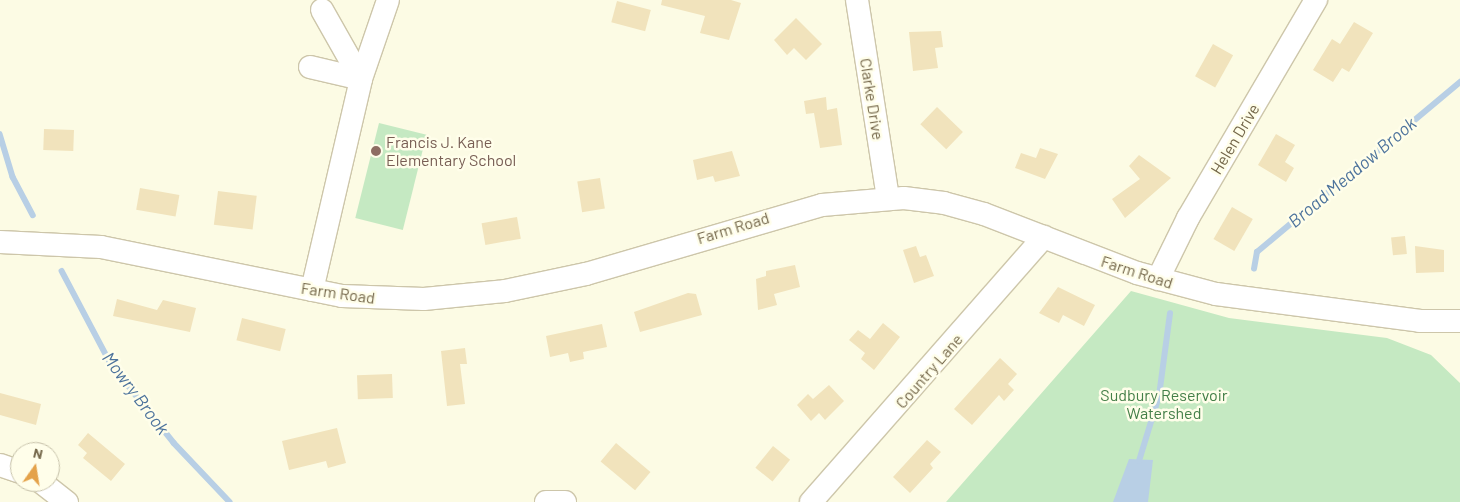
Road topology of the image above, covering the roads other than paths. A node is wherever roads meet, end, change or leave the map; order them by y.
1 (388, 0) edge
2 (1316, 0) edge
3 (854, 1) edge
4 (322, 10) dead end
5 (310, 68) dead end
6 (361, 79) junction
7 (888, 199) junction
8 (1044, 237) junction
9 (0, 242) edge
10 (1158, 279) junction
11 (312, 290) junction
12 (1460, 321) edge
13 (54, 492) edge
14 (67, 502) edge
15 (546, 502) edge
16 (565, 502) edge
17 (811, 502) edge

1 - 6 street
2 - 10 street, Helen Drive
3 - 7 street, Clarke Drive
4 - 6 street
5 - 6 street
6 - 11 street
7 - 8 street, Farm Road
7 - 11 street, Farm Road
8 - 10 street, Farm Road
8 - 17 street, Country Lane
9 - 11 street, Farm Road
10 - 12 street, Farm Road
13 - 14 street
15 - 16 street

